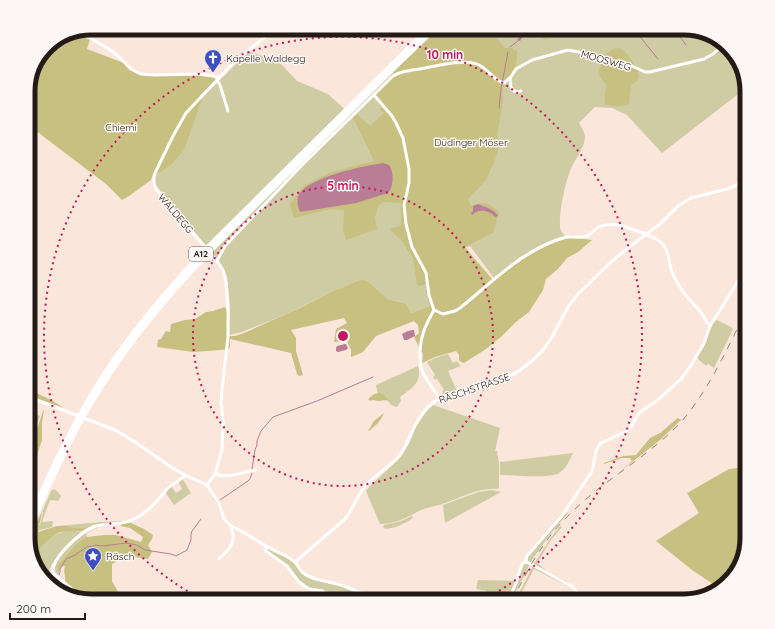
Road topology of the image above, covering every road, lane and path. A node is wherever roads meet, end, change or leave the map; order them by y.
1 (267, 35) edge
2 (422, 35) edge
3 (427, 35) edge
4 (84, 36) edge
5 (720, 48) edge
6 (510, 78) junction
7 (218, 79) junction
8 (502, 82) junction
9 (511, 87) junction
10 (521, 91) dead end
11 (374, 95) junction
12 (228, 111) dead end
13 (740, 184) edge
14 (647, 234) junction
15 (215, 259) junction
16 (740, 277) edge
17 (434, 310) junction
18 (710, 326) junction
19 (35, 398) edge
20 (439, 398) junction
21 (256, 470) dead end
22 (215, 474) junction
23 (185, 475) junction
24 (207, 485) junction
25 (35, 508) edge
26 (35, 517) edge
27 (231, 526) junction
28 (266, 546) junction
29 (219, 559) dead end
30 (295, 562) junction
31 (527, 562) junction
32 (74, 591) edge
33 (323, 591) dead end
34 (365, 594) edge
35 (511, 594) edge
36 (577, 594) edge

1 - 7 street, WALDEGG
2 - 25 highway, A12
3 - 26 highway, A12
4 - 7 street
5 - 6 street, MOOSWEG
6 - 8 street, MOOSWEG
6 - 9 street
7 - 12 street
7 - 15 street, WALDEGG
8 - 9 street
8 - 11 street
9 - 10 street
11 - 15 street
11 - 17 street
13 - 14 street, RÄSCHSTRASSE
14 - 17 street
14 - 18 street
14 - 20 street, RÄSCHSTRASSE
15 - 22 street, WALDEGG
16 - 18 street
17 - 20 street
18 - 31 street
19 - 23 street
20 - 30 street, RÄSCHSTRASSE
21 - 22 street
22 - 24 street, WALDEGG
23 - 24 street
23 - 32 street
24 - 27 street
27 - 28 street
27 - 29 street
28 - 30 street
28 - 33 street
30 - 34 street
31 - 35 street
31 - 36 street

